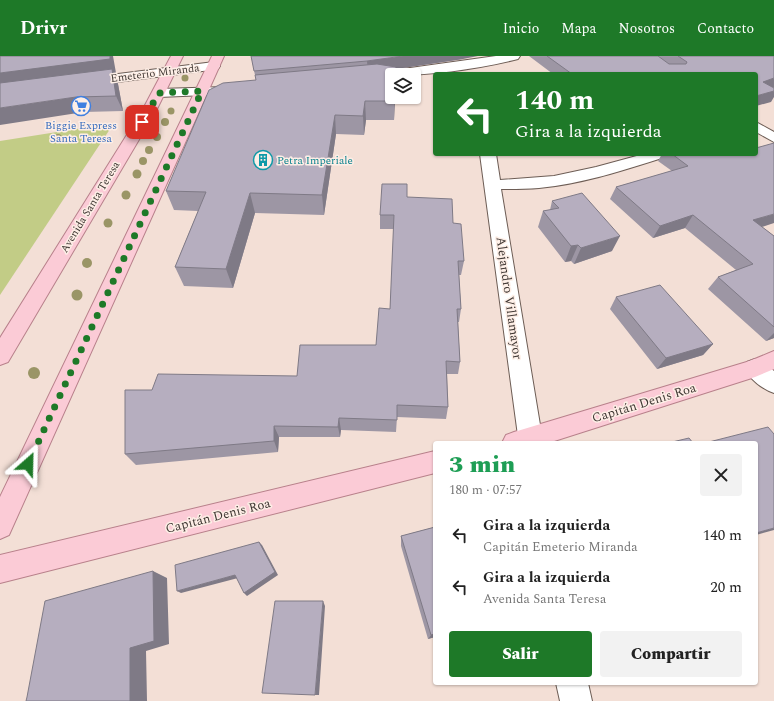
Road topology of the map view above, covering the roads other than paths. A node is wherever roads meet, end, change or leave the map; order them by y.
1 (514, 56) edge
2 (216, 61) edge
3 (173, 63) edge
4 (472, 65) edge
5 (354, 79) edge
6 (70, 84) edge
7 (202, 91) junction
8 (236, 91) edge
9 (159, 93) junction
10 (758, 127) edge
11 (774, 138) edge
12 (488, 156) edge
13 (653, 156) edge
14 (493, 185) junction
15 (0, 356) edge
16 (764, 364) edge
17 (774, 384) edge
18 (525, 441) edge
19 (528, 441) edge
20 (433, 462) edge
21 (0, 526) edge
22 (0, 569) edge
23 (572, 685) edge
24 (576, 701) edge

1 - 4 street
2 - 3 street, Emeterio Miranda
2 - 7 main road
3 - 6 street, Emeterio Miranda
3 - 9 main road, Avenida Santa Teresa
4 - 5 street
7 - 8 street
7 - 9 street
7 - 21 main road
9 - 15 main road, Avenida Santa Teresa
10 - 11 street
12 - 14 street, Alejandro Villamayor
13 - 14 street
14 - 18 street, Alejandro Villamayor
16 - 17 street
16 - 19 main road, Capitán Denis Roa
20 - 22 main road, Capitán Denis Roa
23 - 24 street

